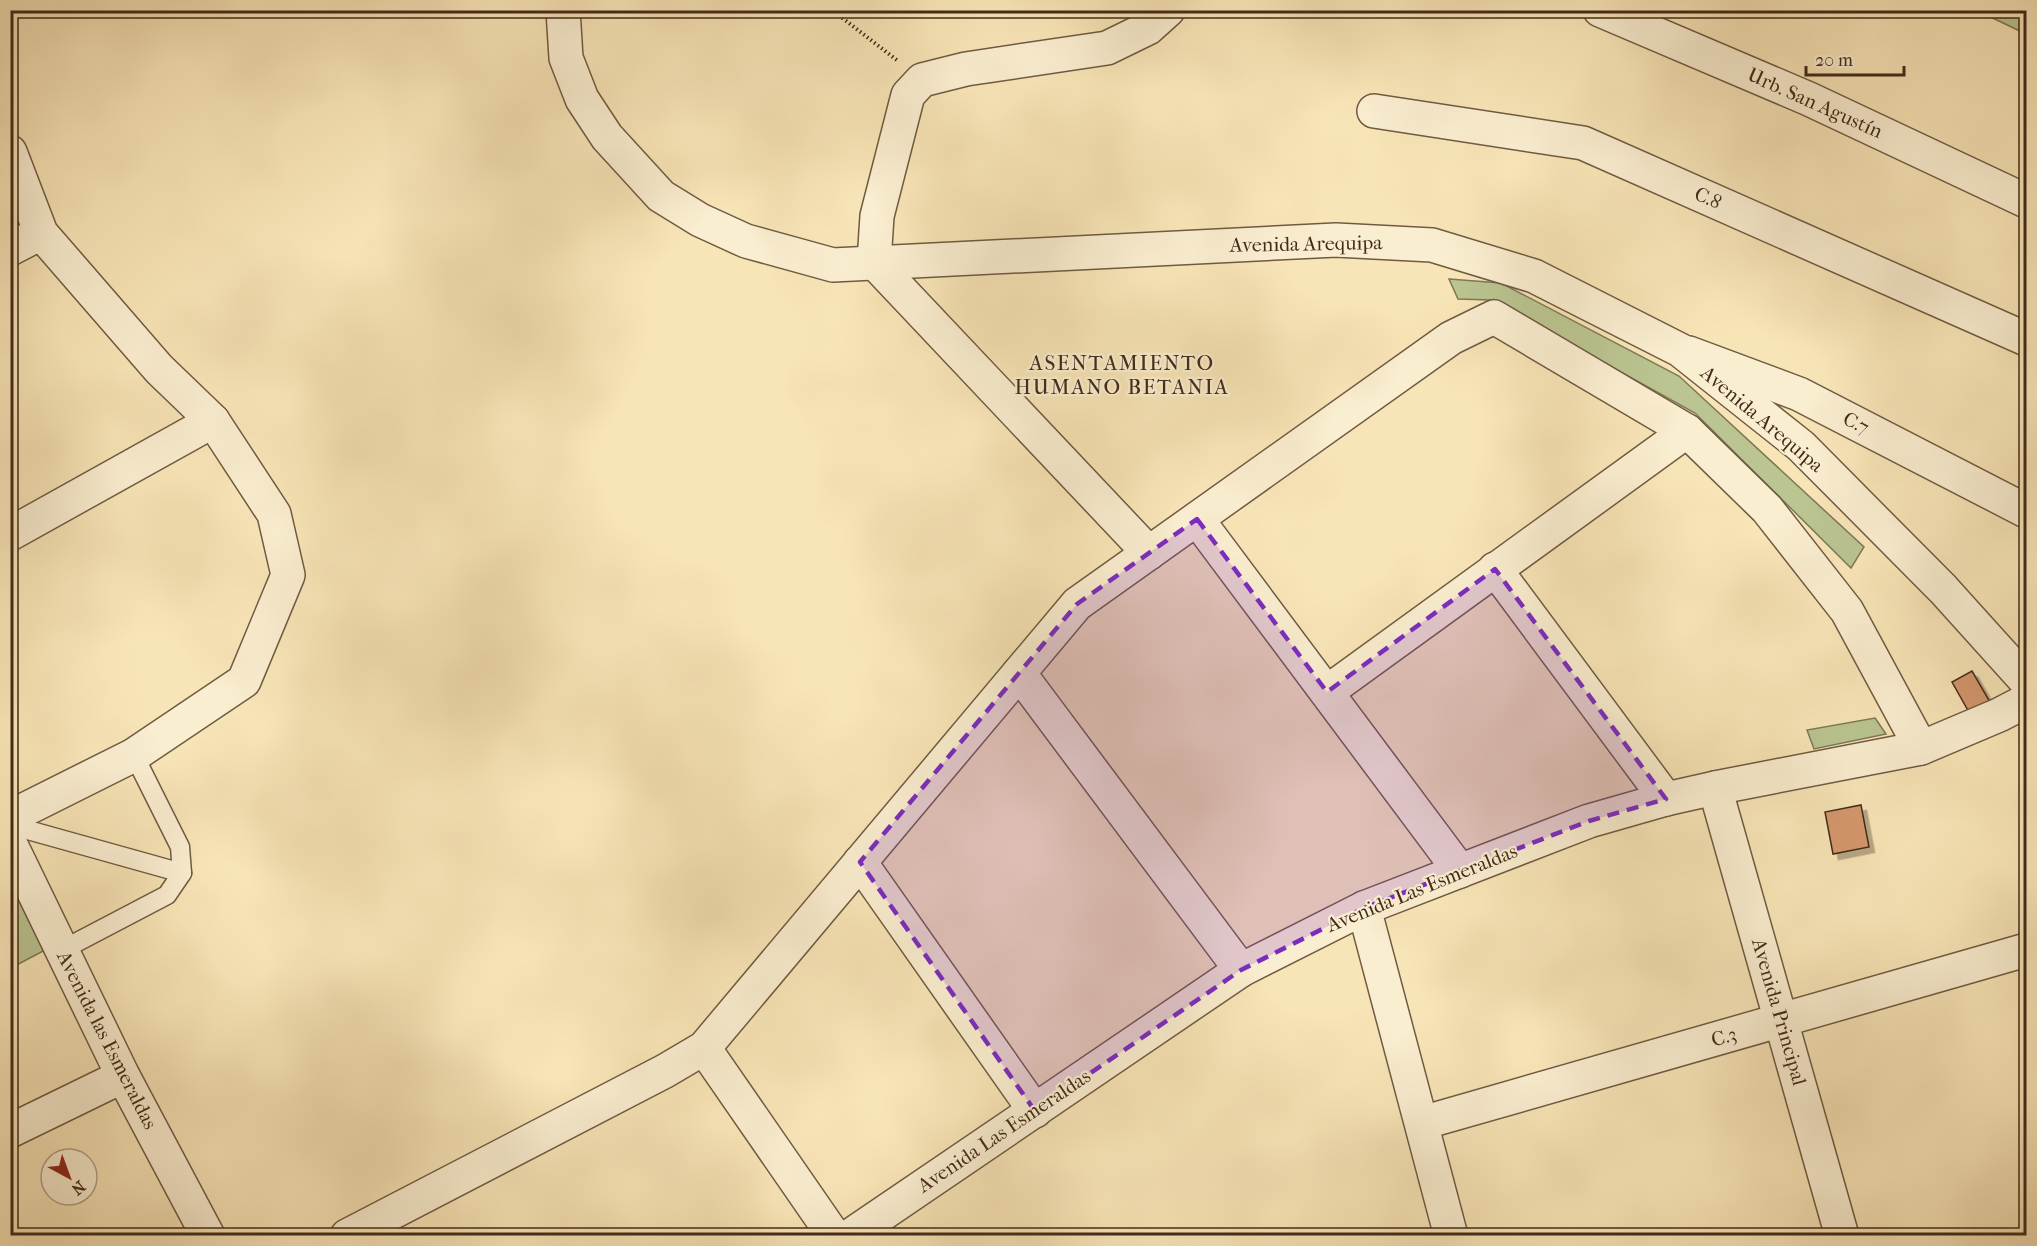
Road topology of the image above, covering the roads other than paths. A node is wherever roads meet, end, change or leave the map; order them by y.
1 (563, 10) edge
2 (1168, 10) edge
3 (1600, 10) edge
4 (1374, 111) dead end
5 (10, 152) edge
6 (2026, 201) edge
7 (41, 233) junction
8 (10, 249) edge
9 (874, 262) junction
10 (2026, 339) edge
11 (1680, 350) junction
12 (213, 421) junction
13 (1687, 431) junction
14 (2026, 511) edge
15 (1197, 519) junction
16 (10, 534) edge
17 (1149, 553) junction
18 (1495, 569) junction
19 (1019, 673) junction
20 (2026, 681) edge
21 (1327, 692) junction
22 (2026, 701) edge
23 (1921, 748) junction
24 (134, 754) junction
25 (1715, 788) junction
26 (1666, 799) junction
27 (10, 817) edge
28 (10, 825) edge
29 (10, 843) edge
30 (860, 862) junction
31 (1460, 871) junction
32 (183, 873) junction
33 (1364, 908) junction
34 (62, 950) junction
35 (2026, 950) edge
36 (1241, 970) junction
37 (1781, 1021) junction
38 (704, 1048) junction
39 (123, 1076) junction
40 (1035, 1111) junction
41 (1422, 1123) junction
42 (10, 1131) edge
43 (850, 1234) edge
44 (208, 1236) edge
45 (347, 1236) edge
46 (1451, 1236) edge
47 (1842, 1236) edge

1 - 9 street, Avenida Arequipa
2 - 9 street
3 - 6 street, Urb. San Agustín
4 - 10 street, C.8
5 - 7 street
7 - 8 street
7 - 12 street
9 - 11 street, Avenida Arequipa
9 - 17 street
11 - 14 street, C.7
11 - 20 street, Avenida Arequipa
12 - 16 street
12 - 24 street
13 - 15 street
13 - 18 street
13 - 23 street
15 - 17 street
15 - 21 street
17 - 19 street
18 - 21 street
18 - 26 street
19 - 30 street
19 - 36 street
21 - 31 street
22 - 23 street, Avenida Las Esmeraldas
23 - 25 street, Avenida Las Esmeraldas
24 - 27 street
24 - 32 lane
25 - 26 street, Avenida Las Esmeraldas
25 - 37 street, Avenida Principal
26 - 31 street, Avenida Las Esmeraldas
28 - 32 lane
29 - 34 street, Avenida las Esmeraldas
30 - 38 street
30 - 40 street
31 - 33 street, Avenida Las Esmeraldas
32 - 34 lane
33 - 36 street, Avenida Las Esmeraldas
33 - 41 street
34 - 39 street, Avenida las Esmeraldas
35 - 37 street, C.3
36 - 40 street, Avenida Las Esmeraldas
37 - 41 street, C.3
37 - 47 street, Avenida Principal
38 - 43 street
38 - 45 street
39 - 42 street
39 - 44 street, Avenida las Esmeraldas
40 - 43 street, Avenida Las Esmeraldas
41 - 46 street

